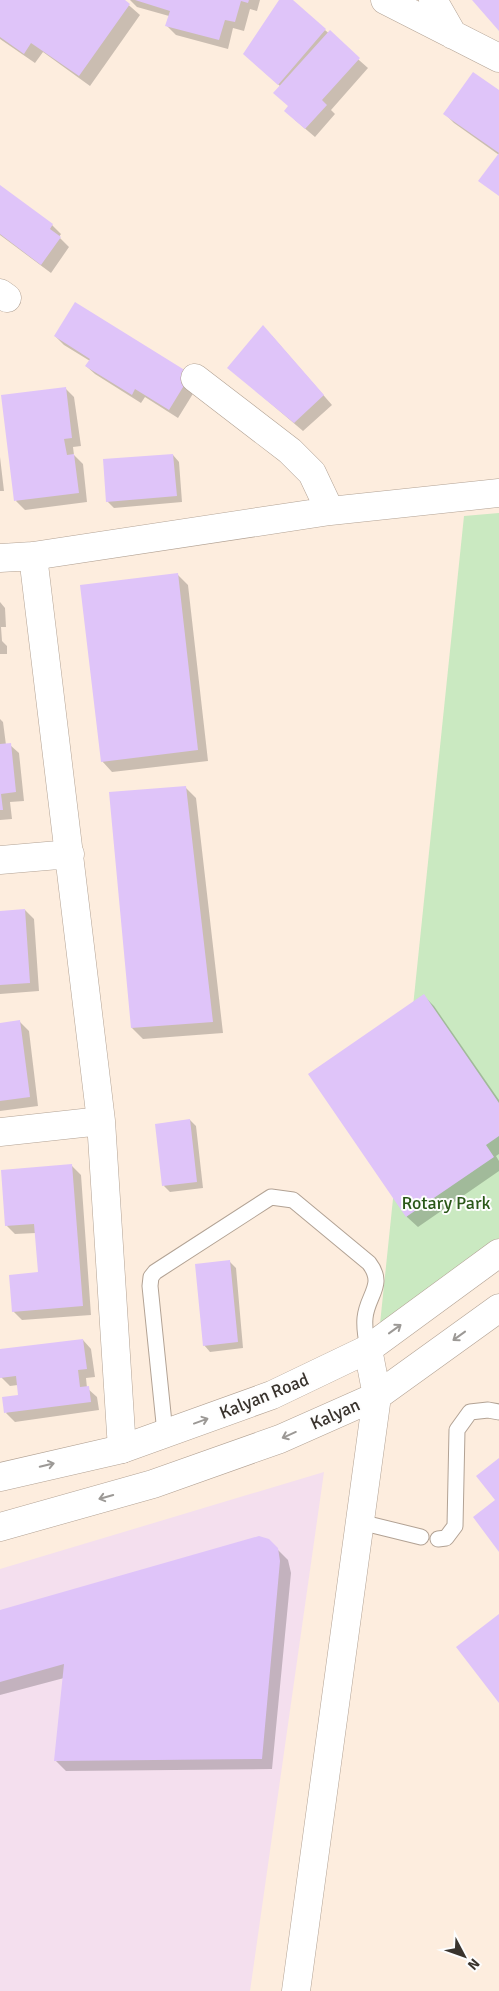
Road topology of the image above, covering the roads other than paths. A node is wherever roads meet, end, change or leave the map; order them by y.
1 (386, 0) edge
2 (433, 0) edge
3 (453, 35) junction
4 (499, 58) edge
5 (195, 378) dead end
6 (499, 494) edge
7 (330, 511) junction
8 (33, 556) junction
9 (0, 558) edge
10 (70, 854) junction
11 (0, 860) edge
12 (101, 1121) junction
13 (0, 1132) edge
14 (499, 1253) edge
15 (499, 1308) edge
16 (368, 1349) junction
17 (377, 1396) junction
18 (499, 1412) edge
19 (165, 1434) junction
20 (122, 1448) junction
21 (0, 1477) edge
22 (360, 1522) junction
23 (0, 1527) edge
24 (422, 1537) dead end
25 (438, 1539) dead end
26 (296, 1991) edge

1 - 3 street
2 - 3 street
3 - 4 street
5 - 7 street
6 - 7 street
7 - 8 street
8 - 9 street
8 - 10 street
10 - 11 street
10 - 12 street
12 - 13 street
12 - 20 street
16 -> 14 street, Kalyan Road
15 -> 17 street, Kalyan
16 - 17 street
19 -> 16 street, Kalyan Road
16 - 19 lane
17 - 22 street
17 -> 23 street, Kalyan
18 - 25 lane
19 - 20 street, Kalyan Road
21 -> 20 street, Kalyan Road
22 - 24 lane
22 - 26 street

